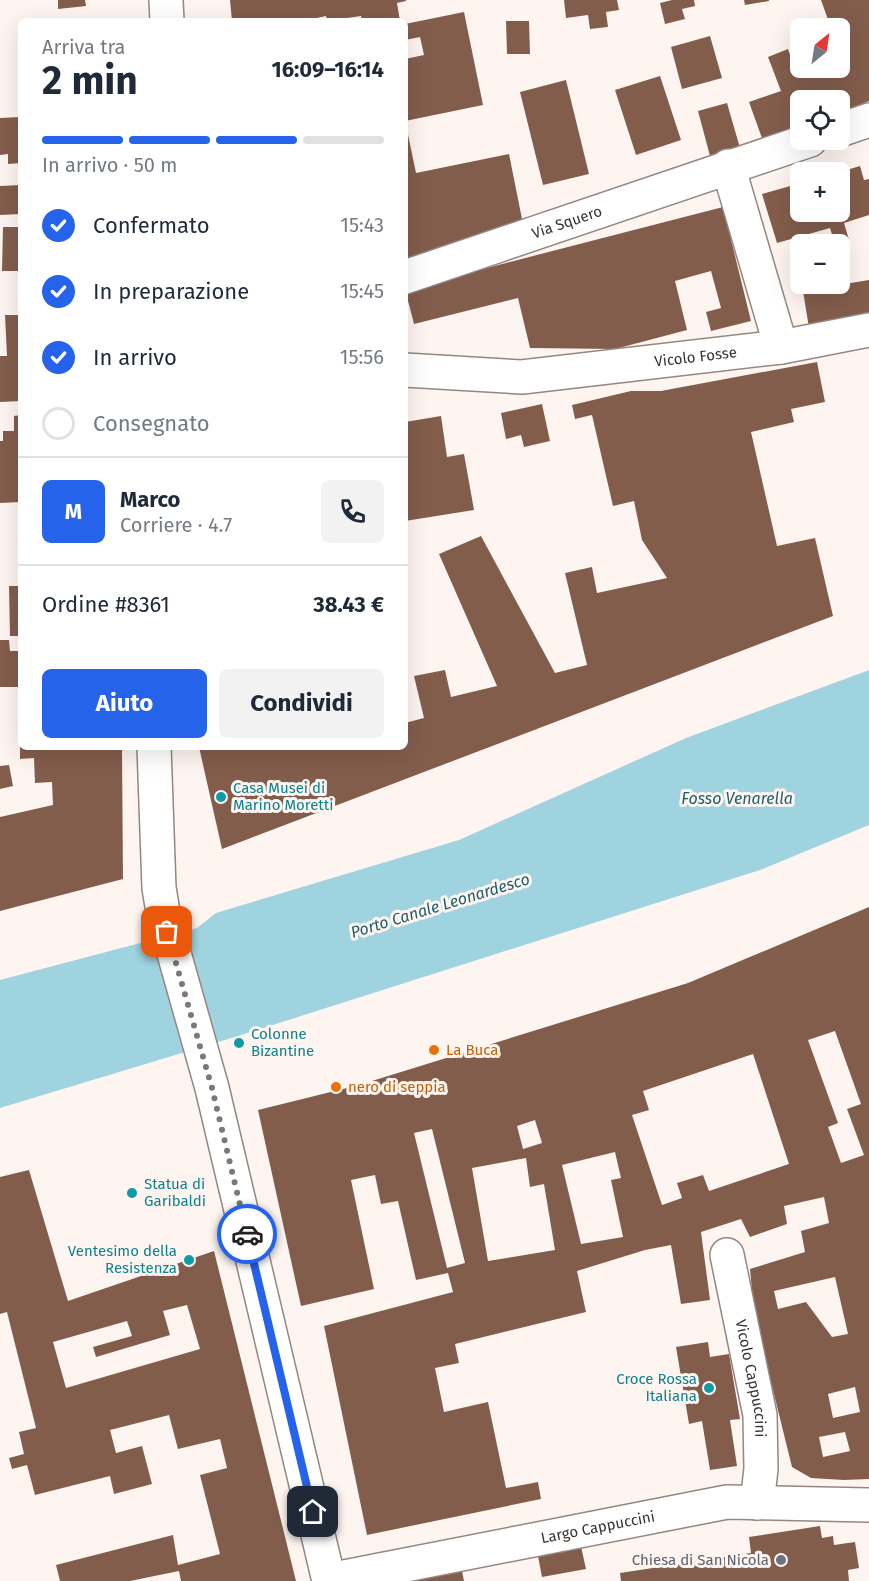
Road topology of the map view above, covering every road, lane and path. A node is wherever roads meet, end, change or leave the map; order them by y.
1 (166, 0) edge
2 (167, 18) edge
3 (869, 120) edge
4 (850, 127) edge
5 (790, 146) edge
6 (728, 166) junction
7 (408, 276) edge
8 (869, 330) edge
9 (781, 347) junction
10 (408, 370) edge
11 (154, 750) edge
12 (727, 1255) dead end
13 (757, 1503) junction
14 (869, 1505) edge
15 (329, 1580) edge

1 - 2 street
3 - 4 street
5 - 6 street, Via Squero
6 - 7 street, Via Squero
6 - 9 street
8 - 9 street, Vicolo Fosse
9 - 10 street, Vicolo Fosse
11 - 15 street
12 - 13 street, Vicolo Cappuccini
13 - 14 street, Largo Cappuccini
13 - 15 street, Largo Cappuccini

